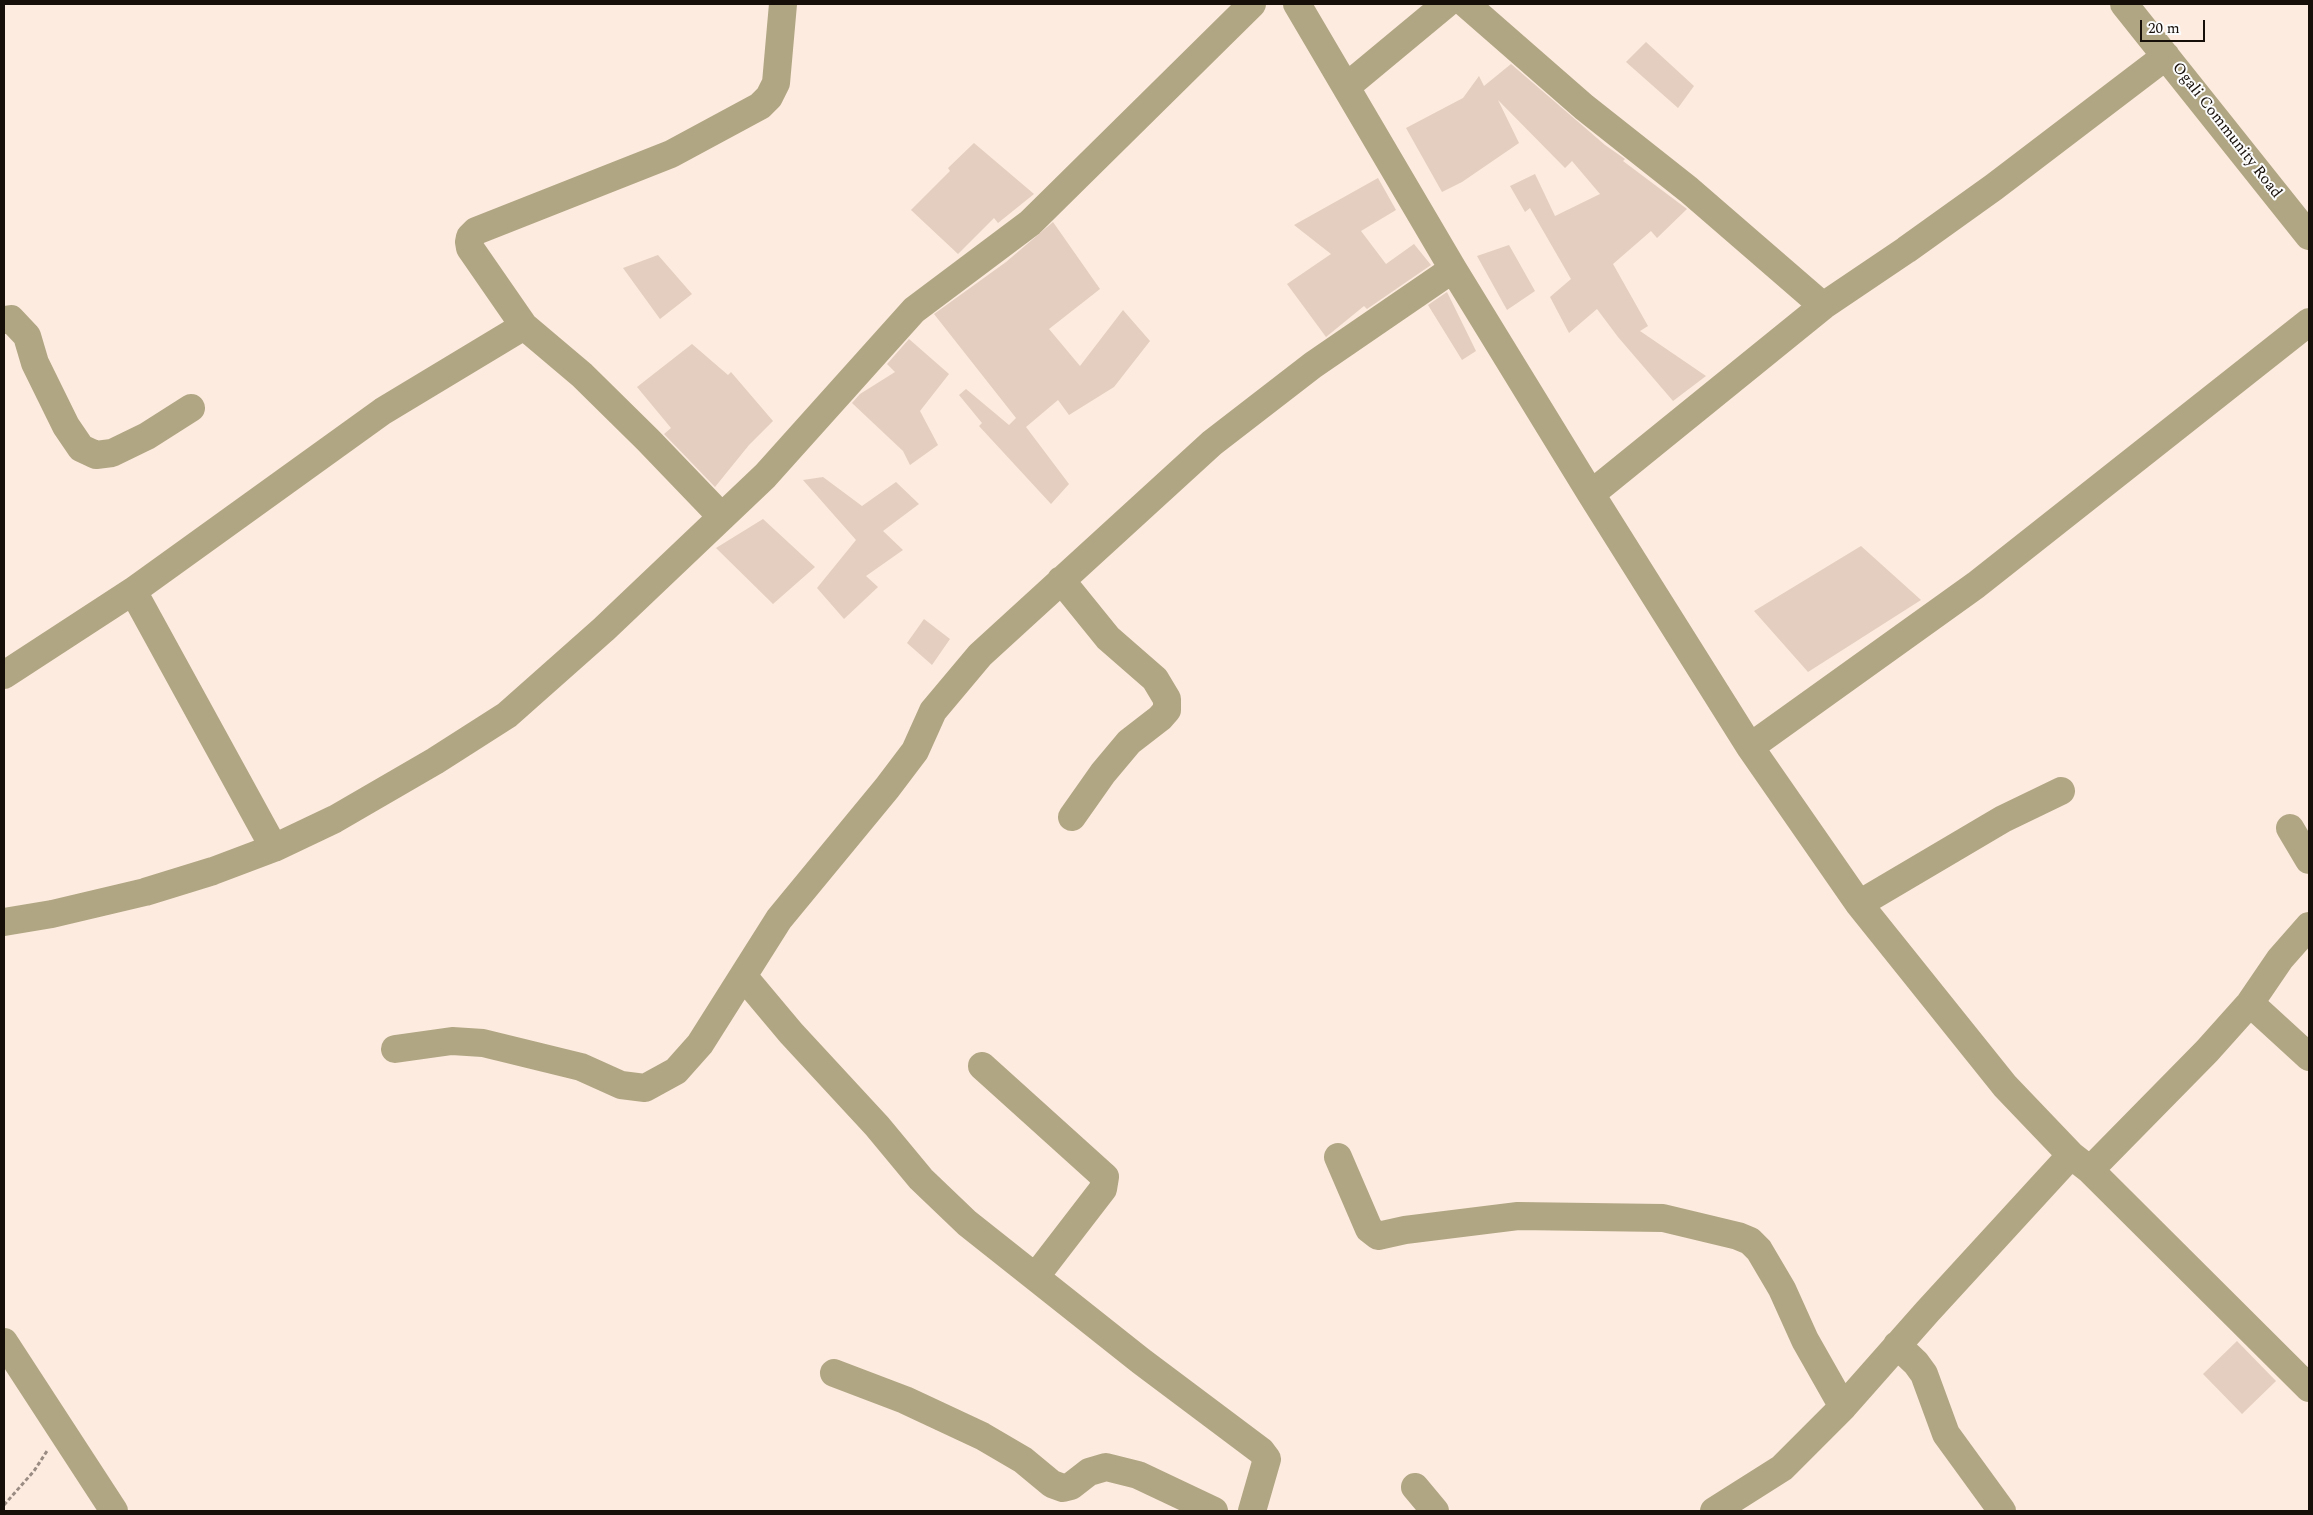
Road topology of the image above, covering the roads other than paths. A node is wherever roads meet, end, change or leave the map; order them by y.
1 (784, 4) edge
2 (1252, 4) edge
3 (1298, 4) edge
4 (1446, 4) edge
5 (1466, 4) edge
6 (2124, 4) edge
7 (2166, 56) junction
8 (1346, 87) junction
9 (2309, 236) edge
10 (1453, 269) junction
11 (1823, 306) junction
12 (4, 320) edge
13 (2309, 322) edge
14 (524, 326) junction
15 (191, 408) dead end
16 (1591, 494) junction
17 (722, 517) junction
18 (1061, 580) junction
19 (132, 591) junction
20 (4, 675) edge
21 (1750, 747) junction
22 (2061, 792) dead end
23 (1072, 817) dead end
24 (2290, 828) dead end
25 (274, 848) junction
26 (2309, 860) edge
27 (1859, 904) junction
28 (4, 922) edge
29 (2309, 926) edge
30 (744, 977) junction
31 (2250, 1002) junction
32 (394, 1048) dead end
33 (2309, 1057) edge
34 (982, 1066) dead end
35 (1338, 1156) dead end
36 (2080, 1163) junction
37 (1036, 1276) junction
38 (4, 1342) edge
39 (1897, 1345) junction
40 (834, 1373) dead end
41 (2309, 1388) edge
42 (1843, 1407) junction
43 (1414, 1488) dead end
44 (114, 1511) edge
45 (1214, 1511) edge
46 (1252, 1511) edge
47 (1435, 1511) edge
48 (1714, 1511) edge
49 (2002, 1511) edge

1 - 14 street
2 - 17 street
3 - 8 street
4 - 8 street
5 - 11 street
6 - 7 street, Ogali Community Road
7 - 9 street, Ogali Community Road
7 - 11 street
8 - 10 street
10 - 16 street
10 - 18 street
11 - 16 street
12 - 15 street
13 - 21 street
14 - 17 street
14 - 19 street
16 - 21 street
17 - 25 street
18 - 23 street
18 - 30 street
19 - 20 street
19 - 25 street
21 - 27 street
22 - 27 street
24 - 26 street
25 - 28 street
27 - 36 street
29 - 31 street
30 - 32 street
30 - 37 street
31 - 33 street
31 - 36 street
34 - 37 street
35 - 42 street
36 - 39 street
36 - 41 street
37 - 46 street
38 - 44 street
39 - 42 street
39 - 49 street
40 - 45 street
42 - 48 street
43 - 47 street

